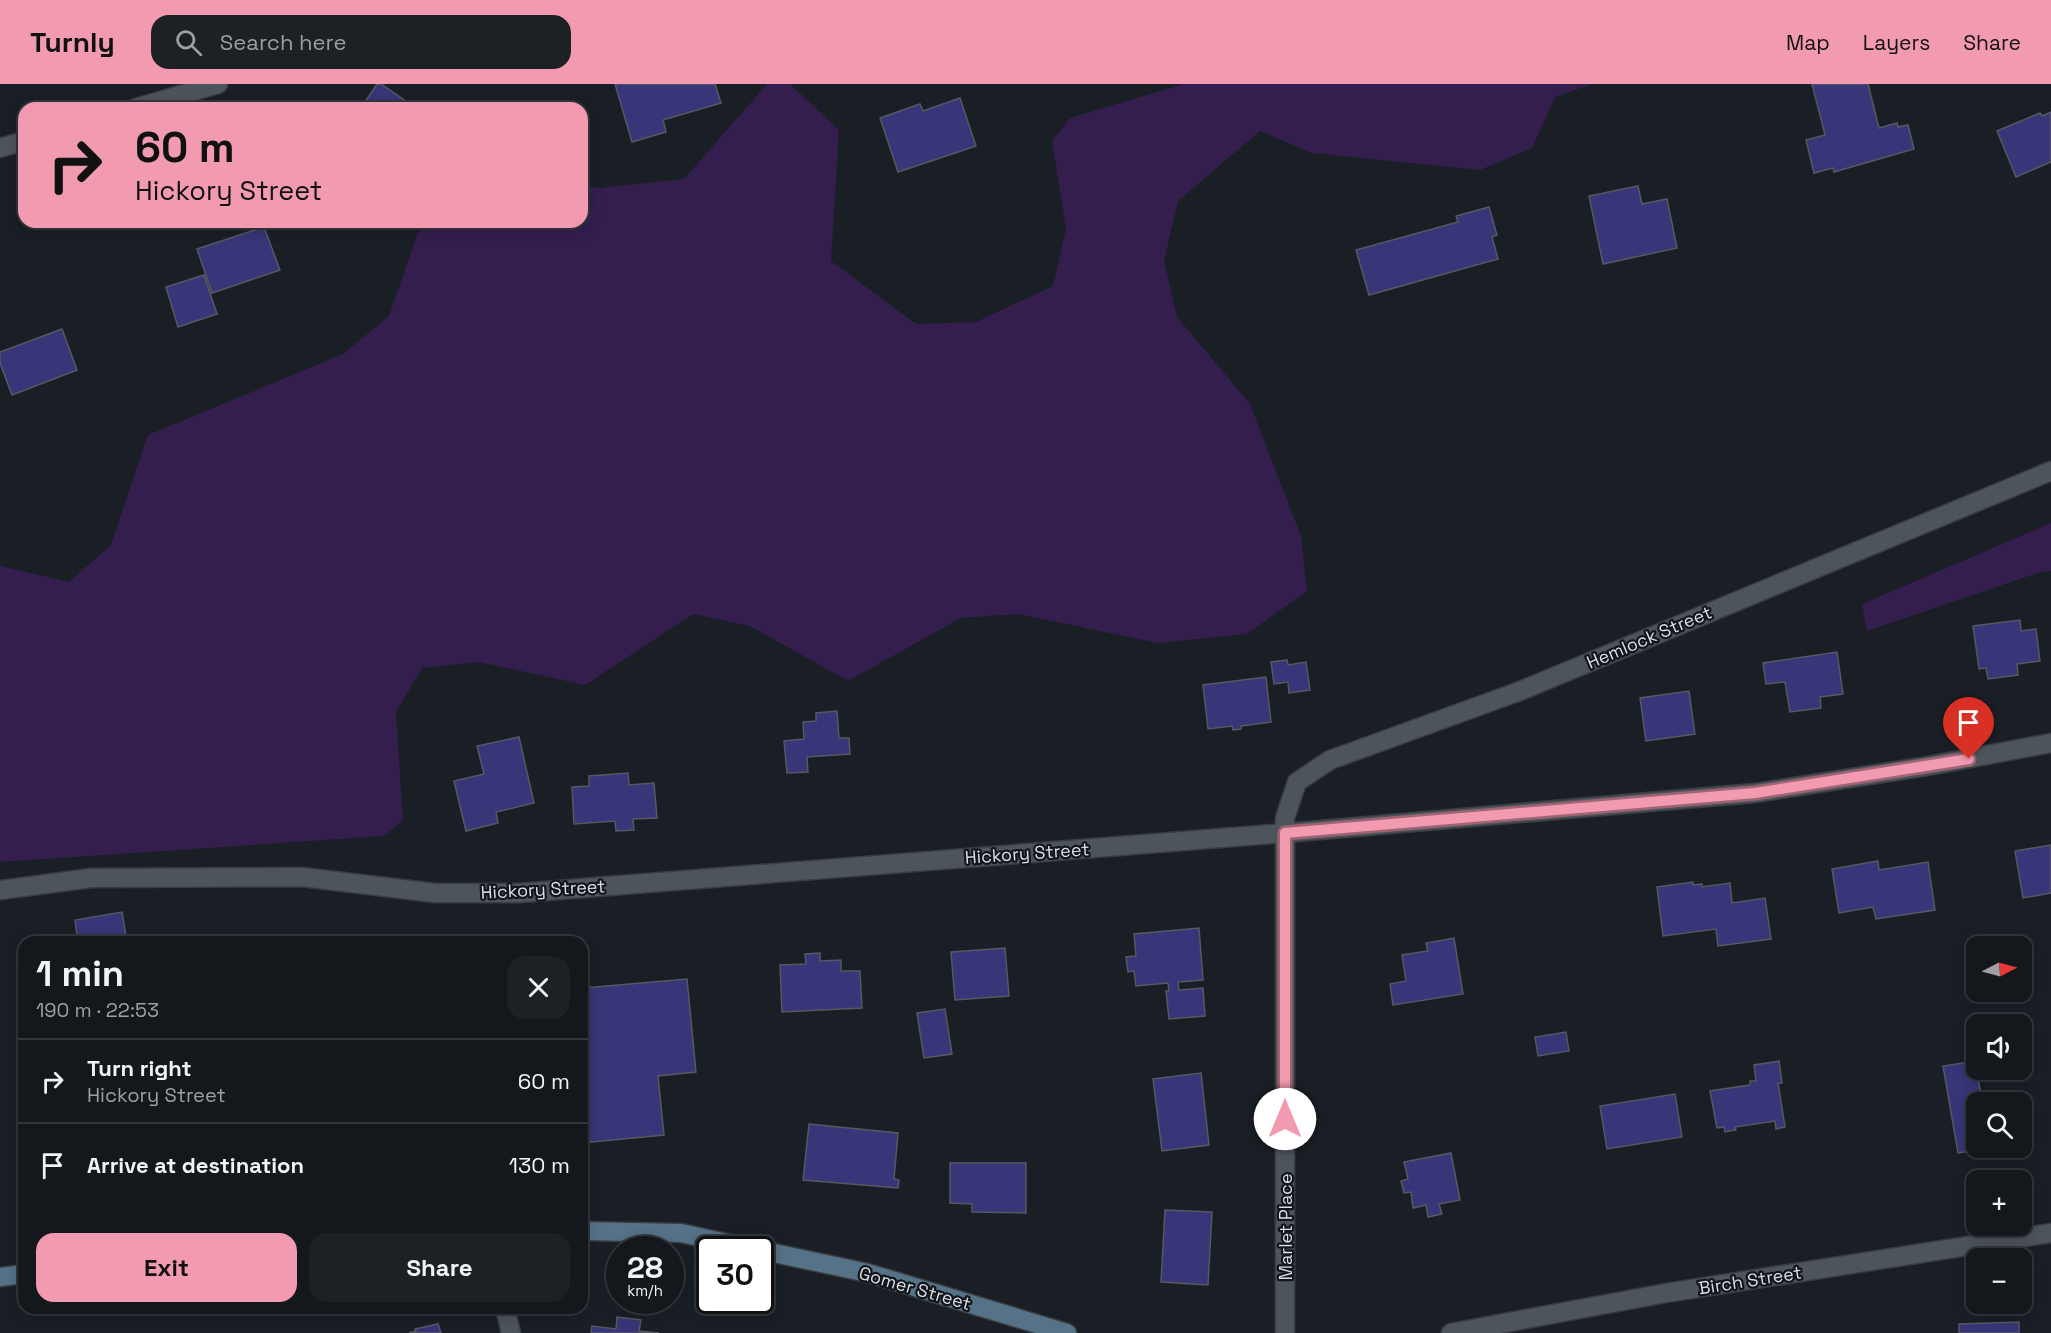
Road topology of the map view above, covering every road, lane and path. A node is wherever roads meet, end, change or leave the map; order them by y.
1 (218, 84) edge
2 (156, 102) edge
3 (18, 143) edge
4 (0, 148) edge
5 (2051, 471) edge
6 (2051, 743) edge
7 (1285, 833) junction
8 (0, 890) edge
9 (588, 1231) edge
10 (2051, 1233) edge
11 (696, 1236) edge
12 (774, 1253) edge
13 (18, 1275) edge
14 (0, 1277) edge
15 (506, 1314) edge
16 (511, 1333) edge
17 (1067, 1333) edge
18 (1285, 1333) edge
19 (1451, 1333) edge

1 - 2 street
3 - 4 street
5 - 7 street, Hemlock Street
6 - 7 street, Hickory Street
7 - 8 street, Hickory Street
7 - 18 street, Marlet Place
9 - 11 street, Gomer Street
10 - 19 street, Birch Street
12 - 17 street, Gomer Street
13 - 14 street
15 - 16 street

